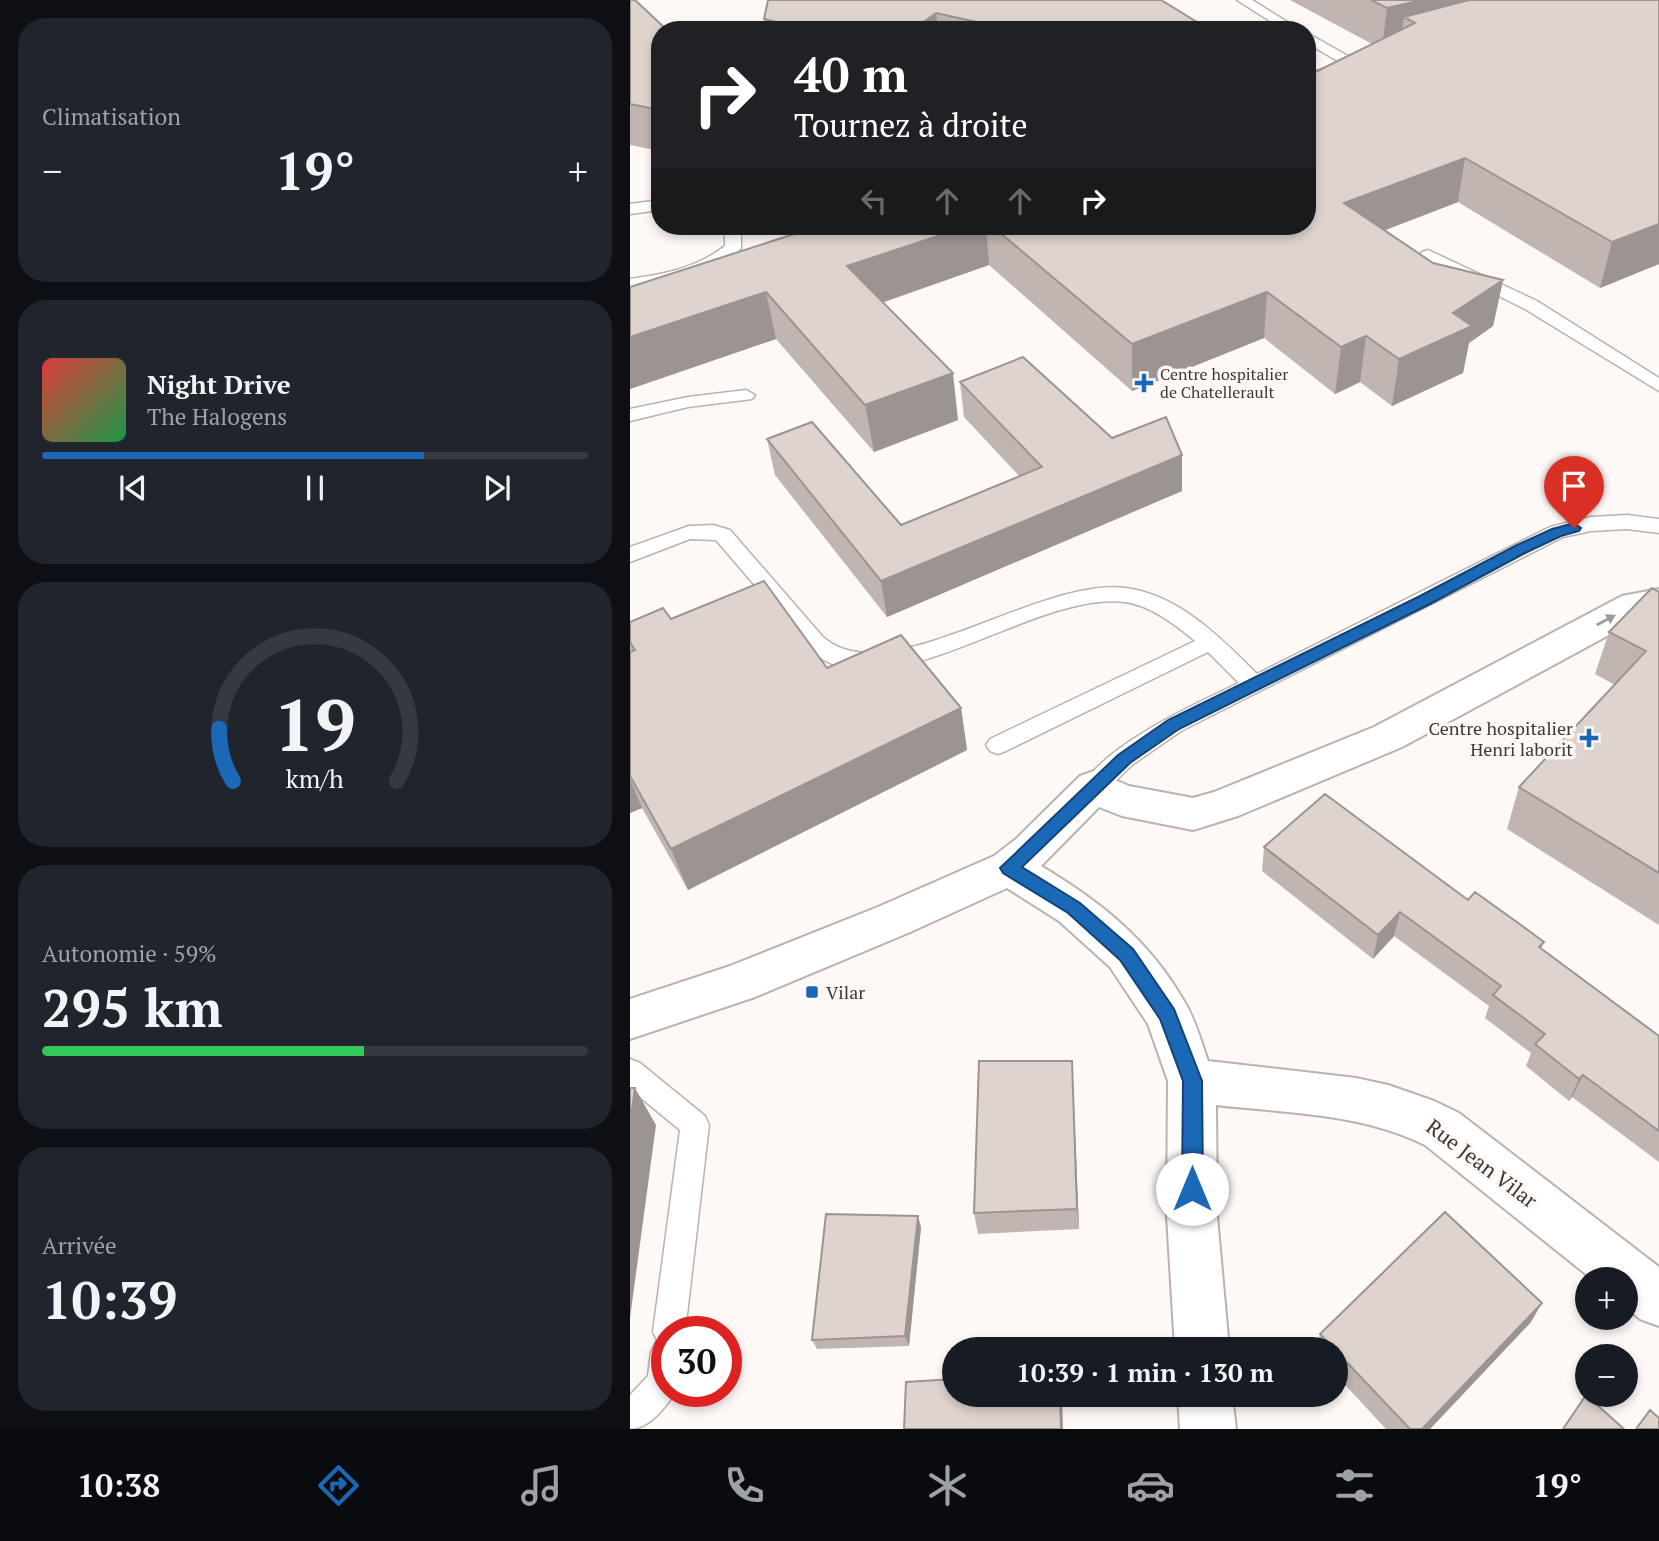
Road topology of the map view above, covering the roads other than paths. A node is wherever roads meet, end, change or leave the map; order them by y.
1 (1243, 0) edge
2 (1279, 21) edge
3 (1316, 41) edge
4 (1316, 75) edge
5 (651, 206) edge
6 (630, 209) edge
7 (732, 235) edge
8 (1429, 255) dead end
9 (630, 284) edge
10 (1659, 386) edge
11 (746, 395) dead end
12 (630, 415) edge
13 (1659, 526) edge
14 (630, 555) edge
15 (774, 593) junction
16 (1659, 601) edge
17 (750, 603) edge
18 (1211, 642) junction
19 (1255, 685) junction
20 (998, 745) dead end
21 (1094, 788) junction
22 (1009, 868) junction
23 (630, 1019) edge
24 (630, 1072) edge
25 (1192, 1081) junction
26 (1659, 1300) edge
27 (671, 1316) edge
28 (1201, 1337) edge
29 (651, 1396) edge
30 (1206, 1407) edge
31 (630, 1414) edge
32 (1208, 1429) edge

1 - 2 lane
3 - 4 lane
5 - 6 lane
7 - 9 lane
8 - 10 lane
11 - 12 lane
13 - 19 lane
14 - 15 lane
15 - 17 lane
15 - 18 lane
21 -> 16 street
18 - 19 lane
18 - 20 lane
19 - 21 lane
21 - 22 street
22 - 23 street
22 - 25 street
24 - 27 lane
25 - 26 street, Rue Jean Vilar
25 - 28 street
29 - 31 lane
30 - 32 street

